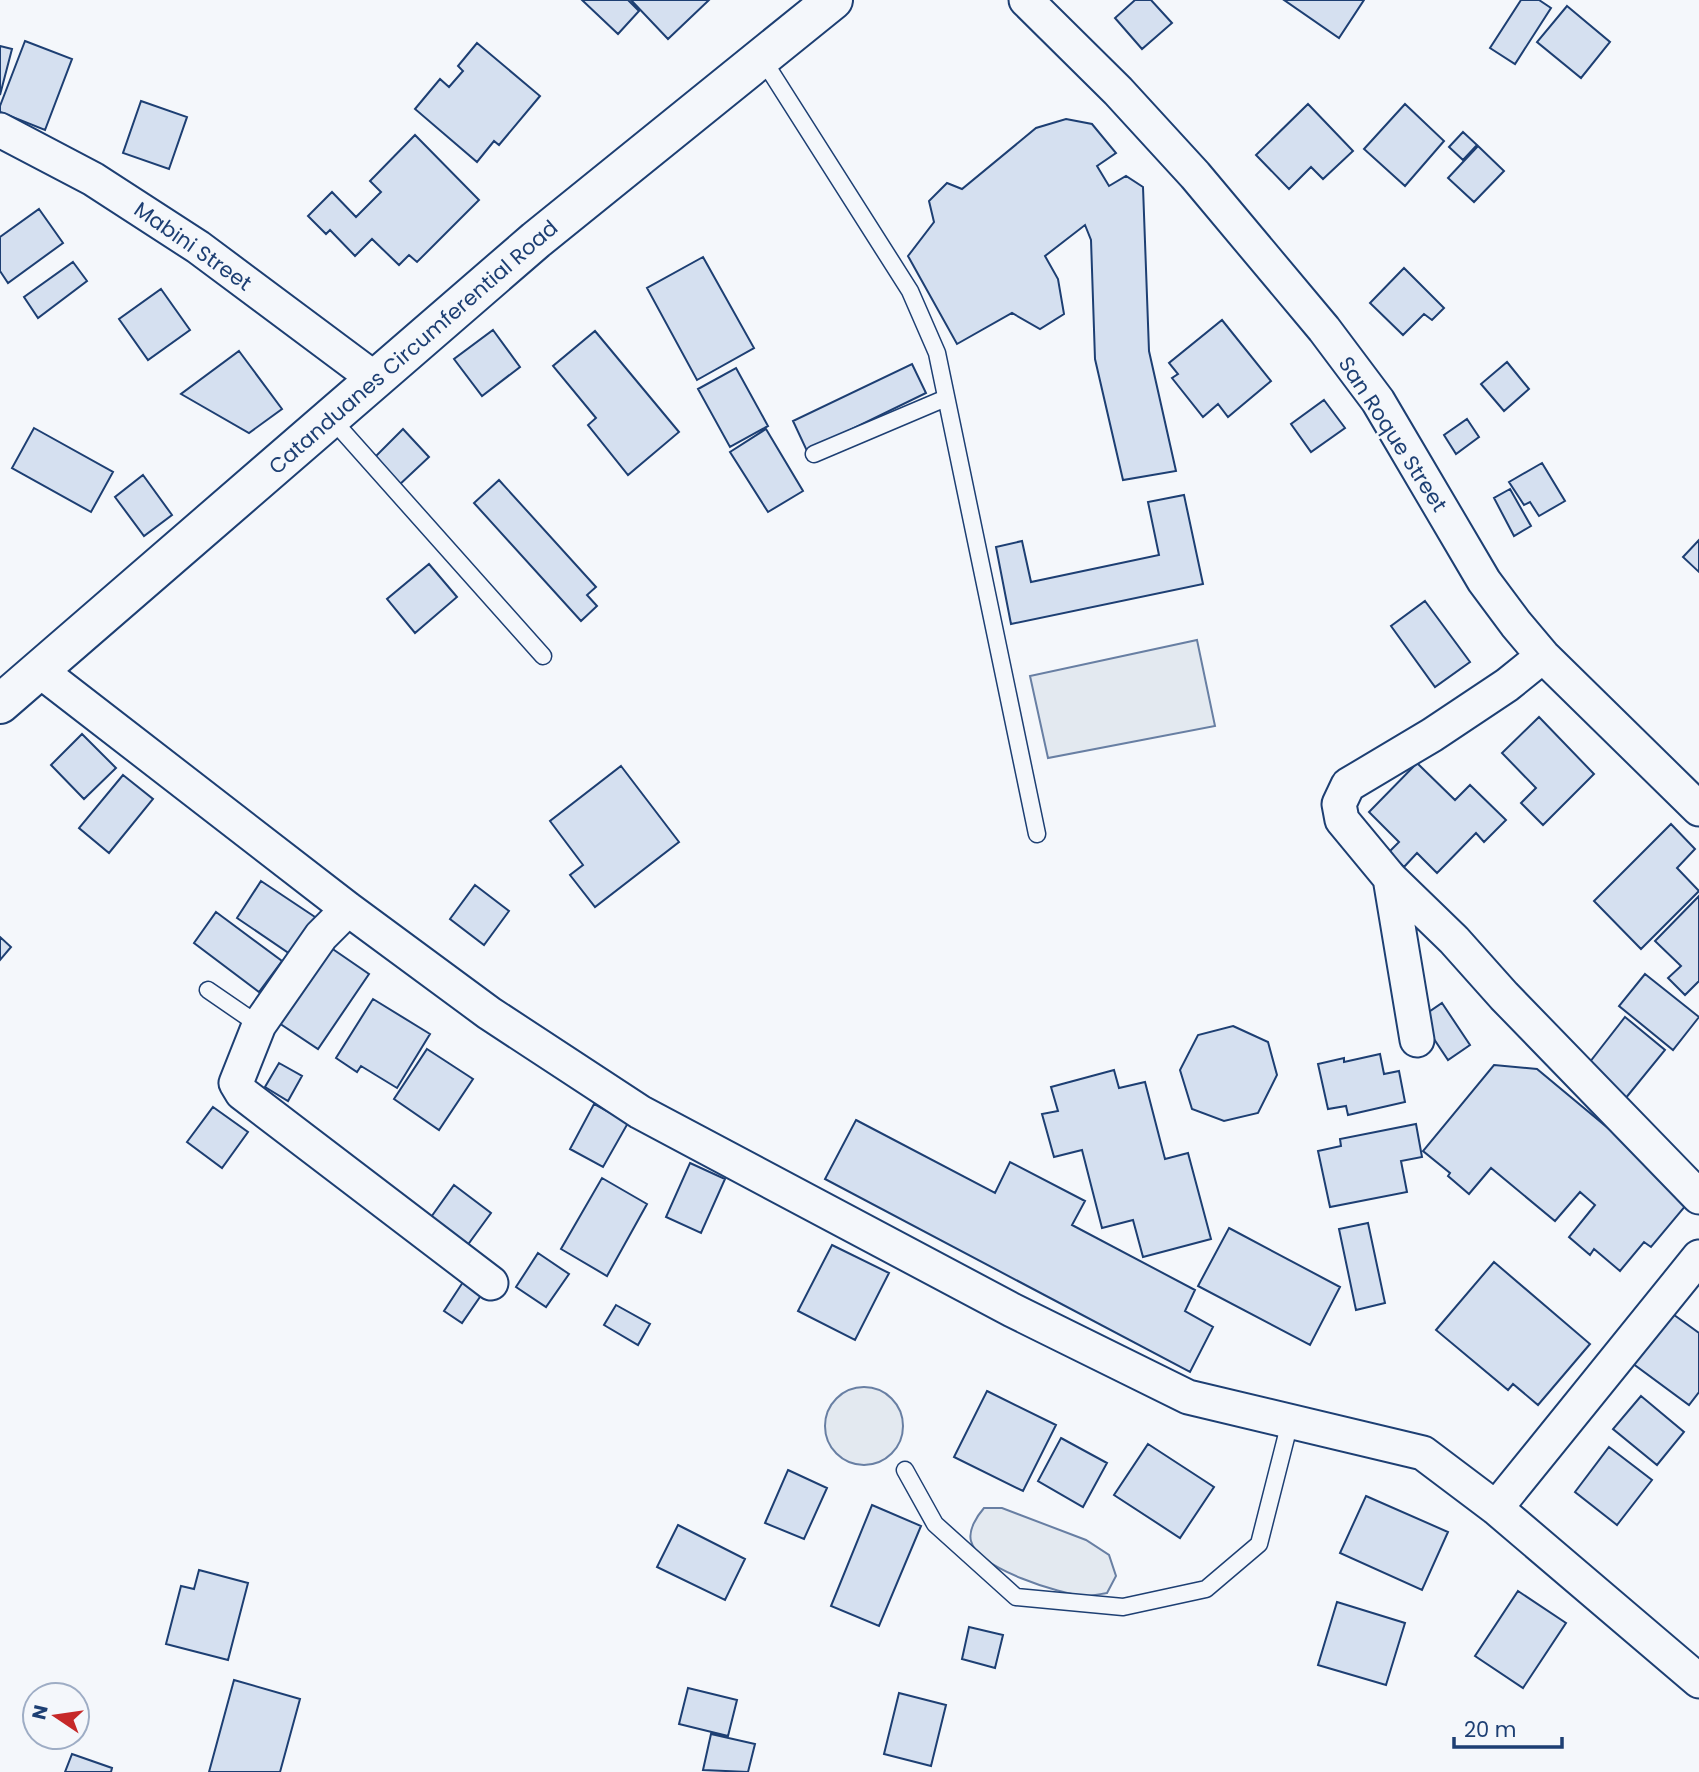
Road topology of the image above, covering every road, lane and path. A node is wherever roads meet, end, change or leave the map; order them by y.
1 (833, 0) edge
2 (1026, 0) edge
3 (762, 58) junction
4 (0, 130) edge
5 (375, 379) junction
6 (946, 398) junction
7 (331, 417) junction
8 (814, 454) dead end
9 (543, 656) dead end
10 (1544, 656) junction
11 (39, 670) junction
12 (0, 704) edge
13 (1699, 809) edge
14 (1037, 834) dead end
15 (1390, 878) junction
16 (348, 909) junction
17 (208, 990) dead end
18 (259, 1025) junction
19 (1417, 1040) dead end
20 (1699, 1198) edge
21 (1699, 1257) edge
22 (491, 1283) dead end
23 (1290, 1422) junction
24 (905, 1470) dead end
25 (1496, 1508) junction
26 (1699, 1681) edge

1 - 3 main road, Catanduanes Circumferential Road
2 - 10 street, San Roque Street
3 - 5 main road, Catanduanes Circumferential Road
3 - 6 lane
4 - 5 street, Mabini Street
5 - 7 main road, Catanduanes Circumferential Road
6 - 8 lane
6 - 14 lane
7 - 9 lane
7 - 11 main road, Catanduanes Circumferential Road
10 - 13 street, San Roque Street
10 - 15 street
11 - 12 main road, Catanduanes Circumferential Road
11 - 16 street
15 - 19 street
15 - 20 street
16 - 18 street
16 - 23 street
17 - 18 lane
18 - 22 street
21 - 25 street
23 - 24 lane
23 - 25 street
25 - 26 street

